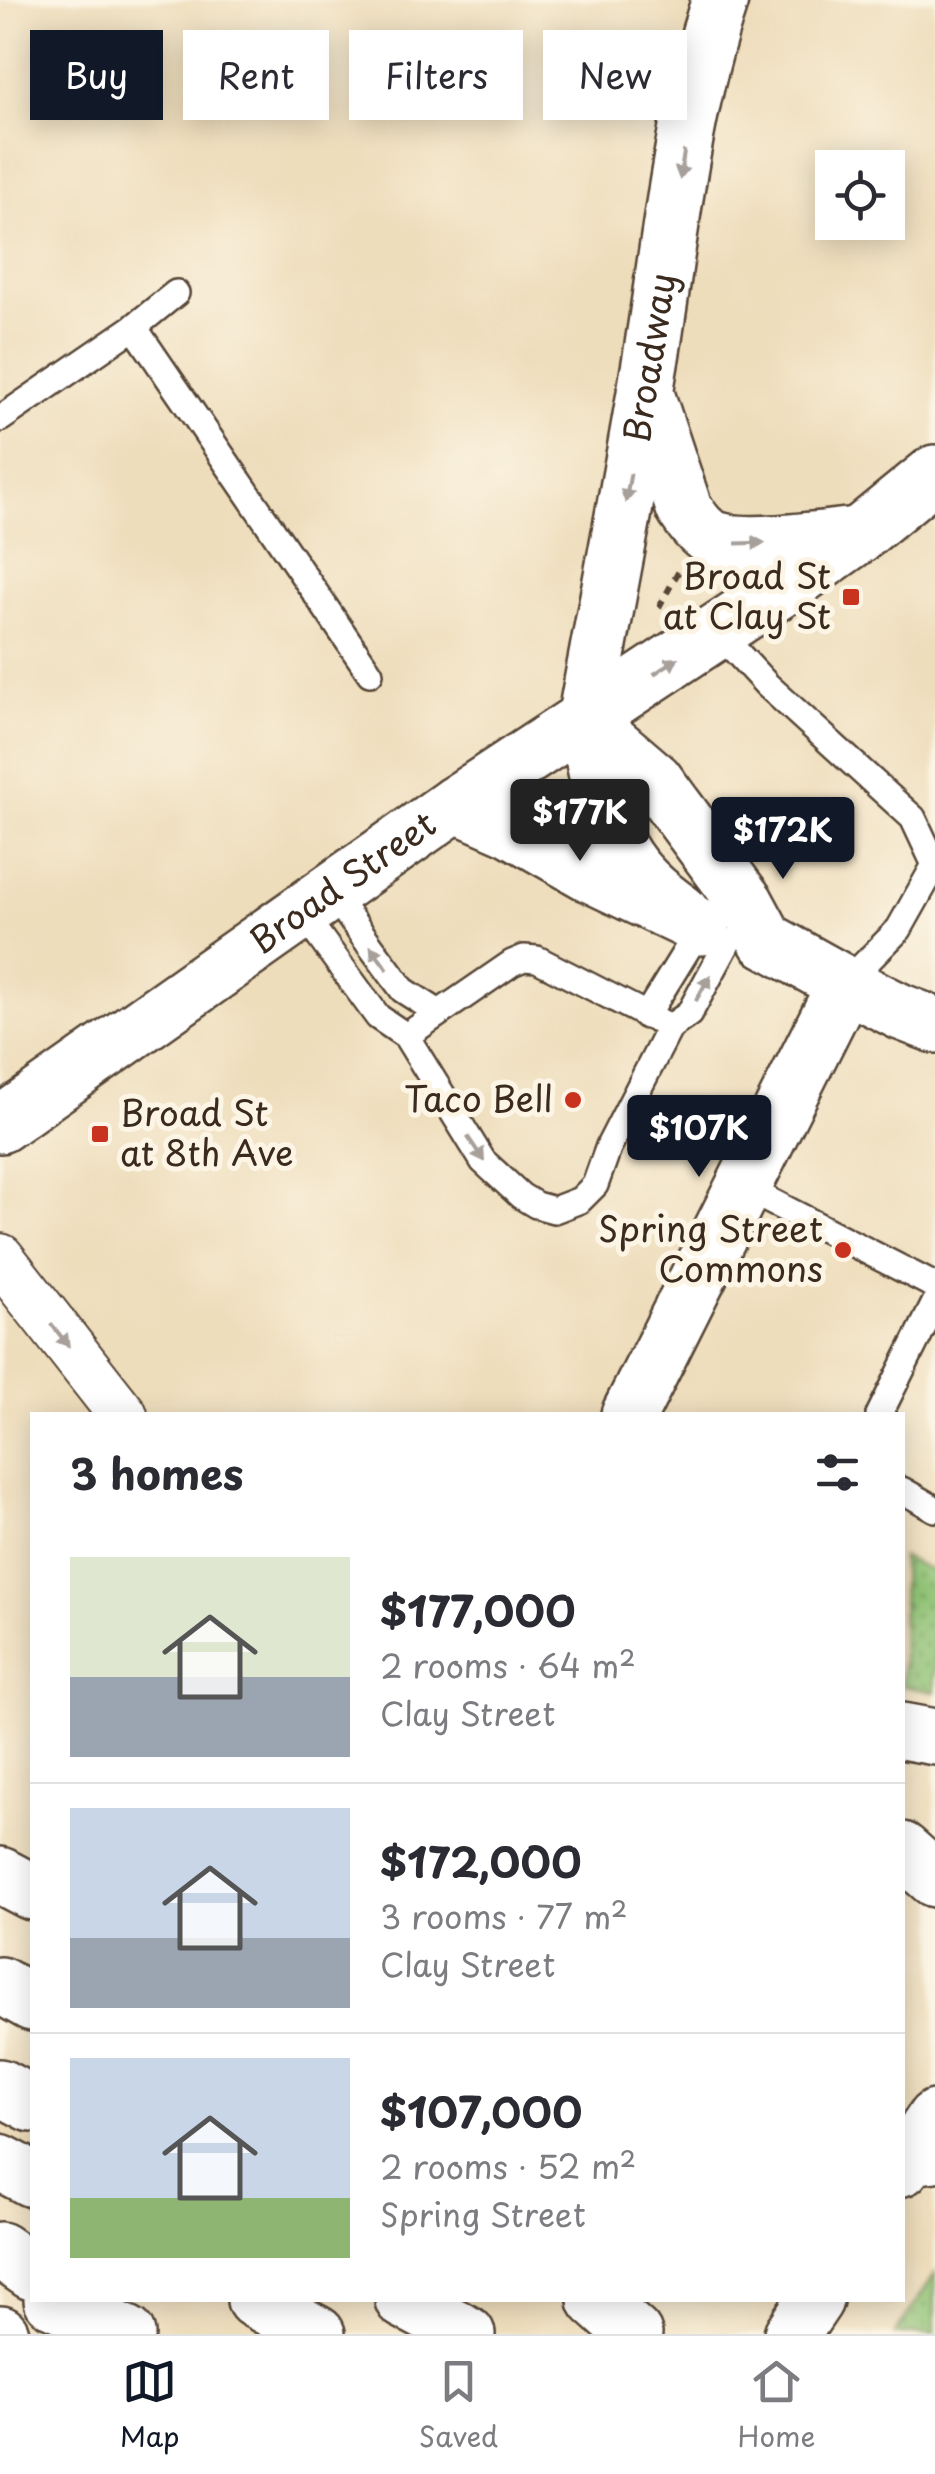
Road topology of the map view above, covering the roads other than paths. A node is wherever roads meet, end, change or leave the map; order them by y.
1 (720, 0) edge
2 (176, 293) dead end
3 (134, 326) junction
4 (646, 392) junction
5 (0, 418) edge
6 (935, 473) edge
7 (859, 535) junction
8 (718, 632) junction
9 (370, 674) dead end
10 (585, 720) junction
11 (455, 804) junction
12 (935, 865) edge
13 (316, 902) junction
14 (732, 936) junction
15 (846, 984) junction
16 (439, 1013) junction
17 (646, 1016) junction
18 (935, 1025) edge
19 (670, 1027) junction
20 (406, 1036) junction
21 (0, 1125) edge
22 (744, 1187) junction
23 (0, 1258) edge
24 (935, 1286) edge
25 (935, 1303) edge
26 (121, 1412) edge
27 (631, 1412) edge
28 (881, 1412) edge
29 (905, 1492) edge
30 (935, 1509) edge
31 (905, 1732) edge
32 (935, 1737) edge
33 (905, 1853) edge
34 (0, 1875) edge
35 (935, 1879) edge
36 (30, 1891) edge
37 (30, 1967) edge
38 (0, 1976) edge
39 (0, 1985) edge
40 (30, 2002) edge
41 (0, 2087) edge
42 (30, 2103) edge
43 (0, 2162) edge
44 (30, 2178) edge
45 (0, 2250) edge
46 (30, 2271) edge
47 (0, 2277) edge
48 (30, 2290) edge
49 (57, 2302) edge
50 (259, 2302) edge
51 (407, 2302) edge
52 (598, 2302) edge
53 (814, 2302) edge
54 (102, 2319) edge
55 (318, 2334) edge
56 (468, 2334) edge
57 (634, 2334) edge
58 (792, 2334) edge

1 -> 4 main road, Broadway
2 - 3 lane
3 - 5 lane
3 - 9 lane
4 -> 7 main road
4 -> 10 main road, Broadway
6 - 7 main road, Broad Street
7 - 8 main road, Broad Street
10 -> 8 main road, Broad Street
8 - 12 lane
10 - 11 main road, Broad Street
10 - 14 main road
11 - 13 main road, Broad Street
11 - 14 main road
12 - 15 lane
16 -> 13 lane
13 - 20 lane
13 - 21 main road, Broad Street
14 - 15 main road
14 - 17 lane
19 -> 14 lane
15 - 18 main road
15 - 22 main road
16 - 17 lane
16 - 20 lane
17 - 19 lane
20 -> 19 lane
22 - 24 lane
22 - 27 main road
23 -> 26 street
25 - 28 lane
29 - 30 lane
31 - 32 main road
33 - 35 main road
34 - 36 main road
37 - 38 main road
39 - 40 main road
41 - 42 main road
43 - 44 main road
45 - 46 main road
47 - 48 main road
49 - 54 main road
50 - 55 main road
51 - 56 main road
52 - 57 main road
53 - 58 main road

